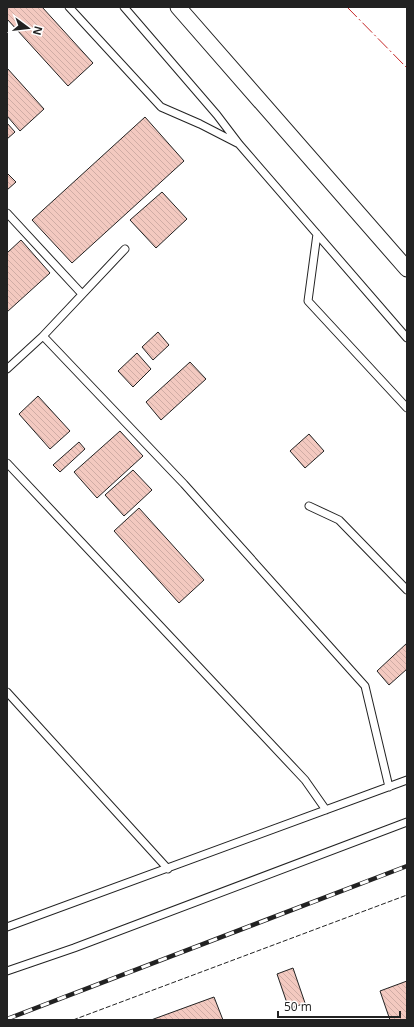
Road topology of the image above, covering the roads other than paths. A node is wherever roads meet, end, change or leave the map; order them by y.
1 (69, 7) edge
2 (124, 7) edge
3 (178, 7) edge
4 (239, 144) junction
5 (7, 214) edge
6 (317, 234) junction
7 (125, 249) dead end
8 (407, 268) edge
9 (82, 294) junction
10 (43, 336) junction
11 (407, 338) edge
12 (7, 369) edge
13 (407, 408) edge
14 (7, 463) edge
15 (310, 506) dead end
16 (407, 590) edge
17 (7, 692) edge
18 (407, 780) edge
19 (389, 787) junction
20 (326, 810) junction
21 (407, 822) edge
22 (168, 868) junction
23 (7, 927) edge
24 (7, 971) edge

1 - 4 lane
2 - 4 lane
3 - 8 street
4 - 6 lane
5 - 9 lane
6 - 11 lane
6 - 13 lane
7 - 9 lane
9 - 10 lane
10 - 12 lane
10 - 19 lane
14 - 20 lane
15 - 16 lane
17 - 22 lane
18 - 19 lane
19 - 20 lane
20 - 22 lane
21 - 24 lane
22 - 23 lane

